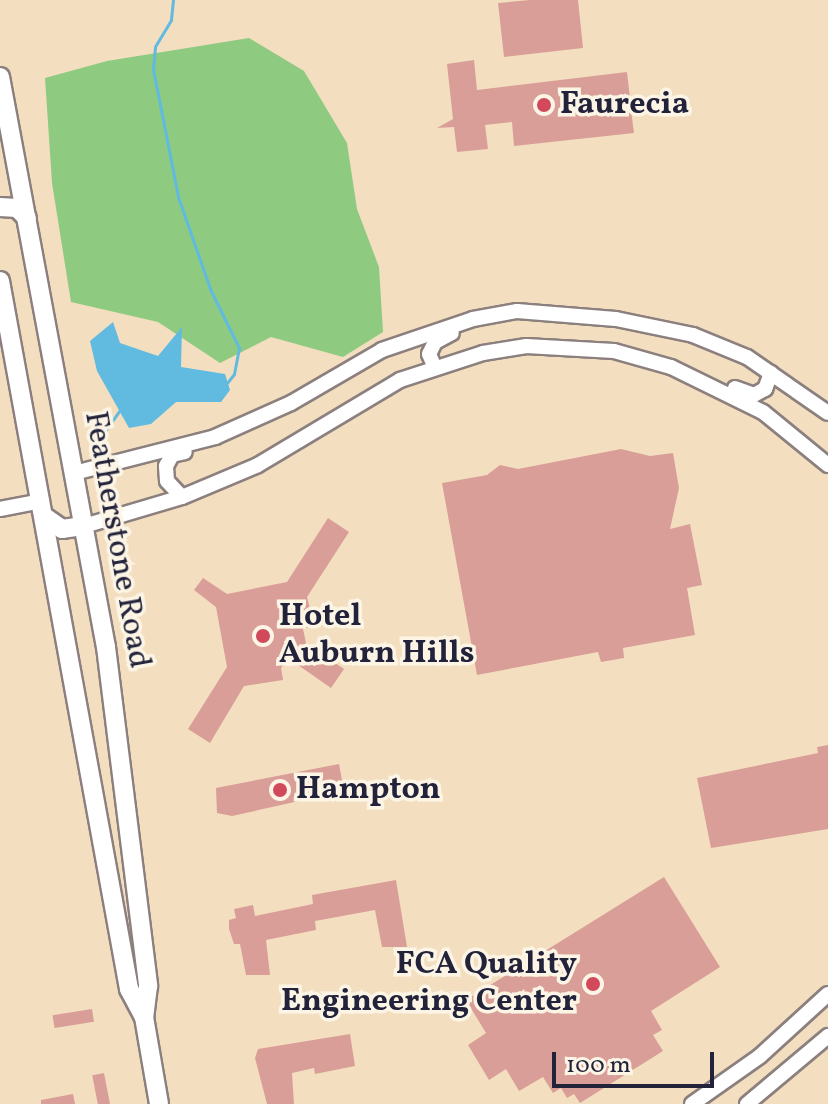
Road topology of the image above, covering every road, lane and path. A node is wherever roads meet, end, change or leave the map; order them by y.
1 (0, 77) edge
2 (0, 207) edge
3 (27, 218) junction
4 (0, 281) edge
5 (517, 311) junction
6 (671, 367) junction
7 (435, 368) junction
8 (771, 373) junction
9 (828, 413) edge
10 (251, 423) junction
11 (828, 465) edge
12 (74, 473) junction
13 (182, 497) junction
14 (0, 509) edge
15 (43, 509) junction
16 (84, 526) junction
17 (77, 689) junction
18 (113, 697) junction
19 (828, 994) edge
20 (144, 1017) junction
21 (828, 1036) edge
22 (760, 1056) junction
23 (159, 1104) edge
24 (692, 1104) edge
25 (711, 1104) edge
26 (747, 1104) edge

1 - 3 main road, Featherstone Road
2 - 3 main road
3 - 12 main road, Featherstone Road
4 - 15 main road, Featherstone Road
5 - 7 street
5 - 8 street
5 - 10 street
6 - 7 street
6 - 8 street
6 - 11 street
7 - 13 street
8 - 9 street
10 - 12 street
10 - 13 street
12 - 16 main road, Featherstone Road
13 - 16 street
14 - 15 street
15 - 16 main road
15 - 17 main road, Featherstone Road
16 - 18 main road, Featherstone Road
17 - 18 main road
17 - 20 main road, Featherstone Road
18 - 20 main road, Featherstone Road
19 - 22 street
20 - 23 main road, Featherstone Road
21 - 26 street
22 - 24 street
22 - 25 street

